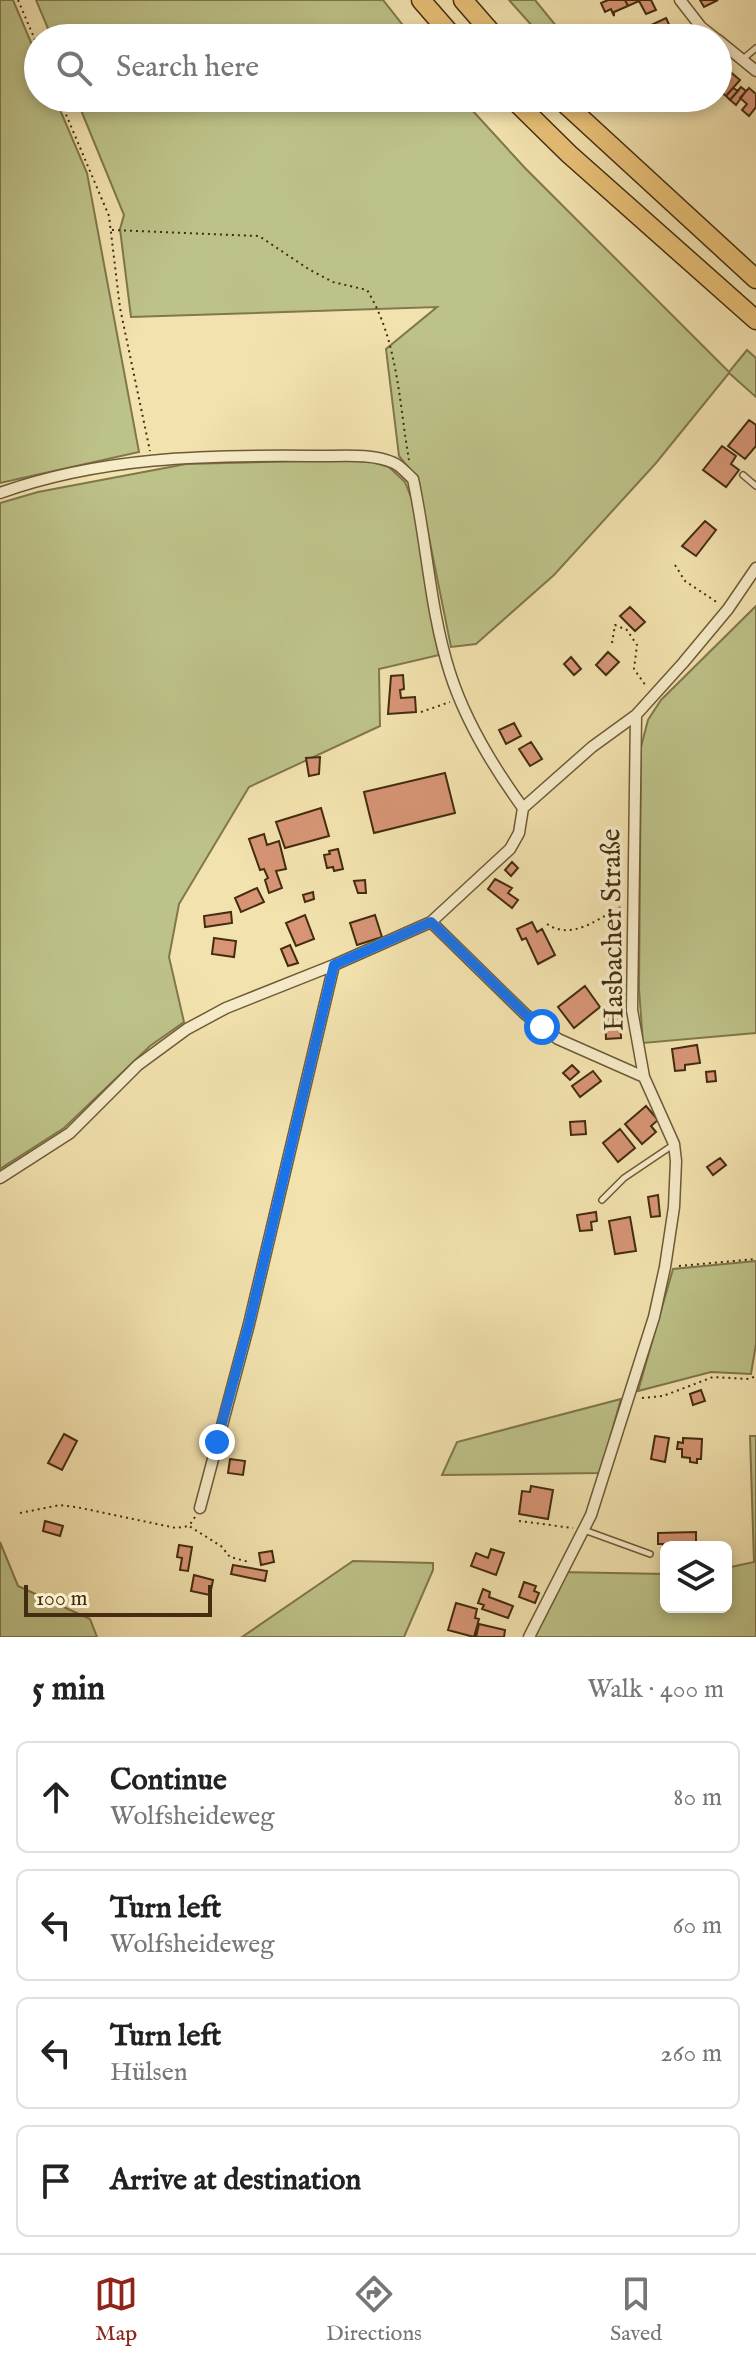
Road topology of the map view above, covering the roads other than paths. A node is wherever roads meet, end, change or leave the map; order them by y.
1 (421, 0) edge
2 (463, 0) edge
3 (680, 0) edge
4 (442, 24) edge
5 (484, 24) edge
6 (699, 24) edge
7 (756, 48) edge
8 (732, 51) edge
9 (743, 60) junction
10 (756, 71) edge
11 (526, 112) edge
12 (574, 112) edge
13 (756, 279) edge
14 (756, 320) edge
15 (743, 475) dead end
16 (756, 486) edge
17 (0, 493) edge
18 (756, 568) edge
19 (636, 715) junction
20 (523, 808) junction
21 (431, 922) junction
22 (334, 965) junction
23 (644, 1077) junction
24 (674, 1144) junction
25 (0, 1178) edge
26 (602, 1200) dead end
27 (200, 1508) road end
28 (584, 1530) junction
29 (650, 1554) dead end
30 (529, 1637) edge

1 - 4 highway
2 - 5 highway
3 - 6 street
7 - 9 lane
8 - 9 street
9 - 10 street
11 - 14 highway
12 - 13 highway
15 - 16 lane
17 - 20 street
18 - 19 street
19 - 20 street
19 - 23 street, Hasbacher Straße
20 - 21 street
21 - 22 street
21 - 23 street
22 - 25 street
22 - 27 street
23 - 24 street, Hasbacher Straße
24 - 26 lane
24 - 28 street, Hasbacher Straße
28 - 29 lane
28 - 30 street, Hasbacher Straße

